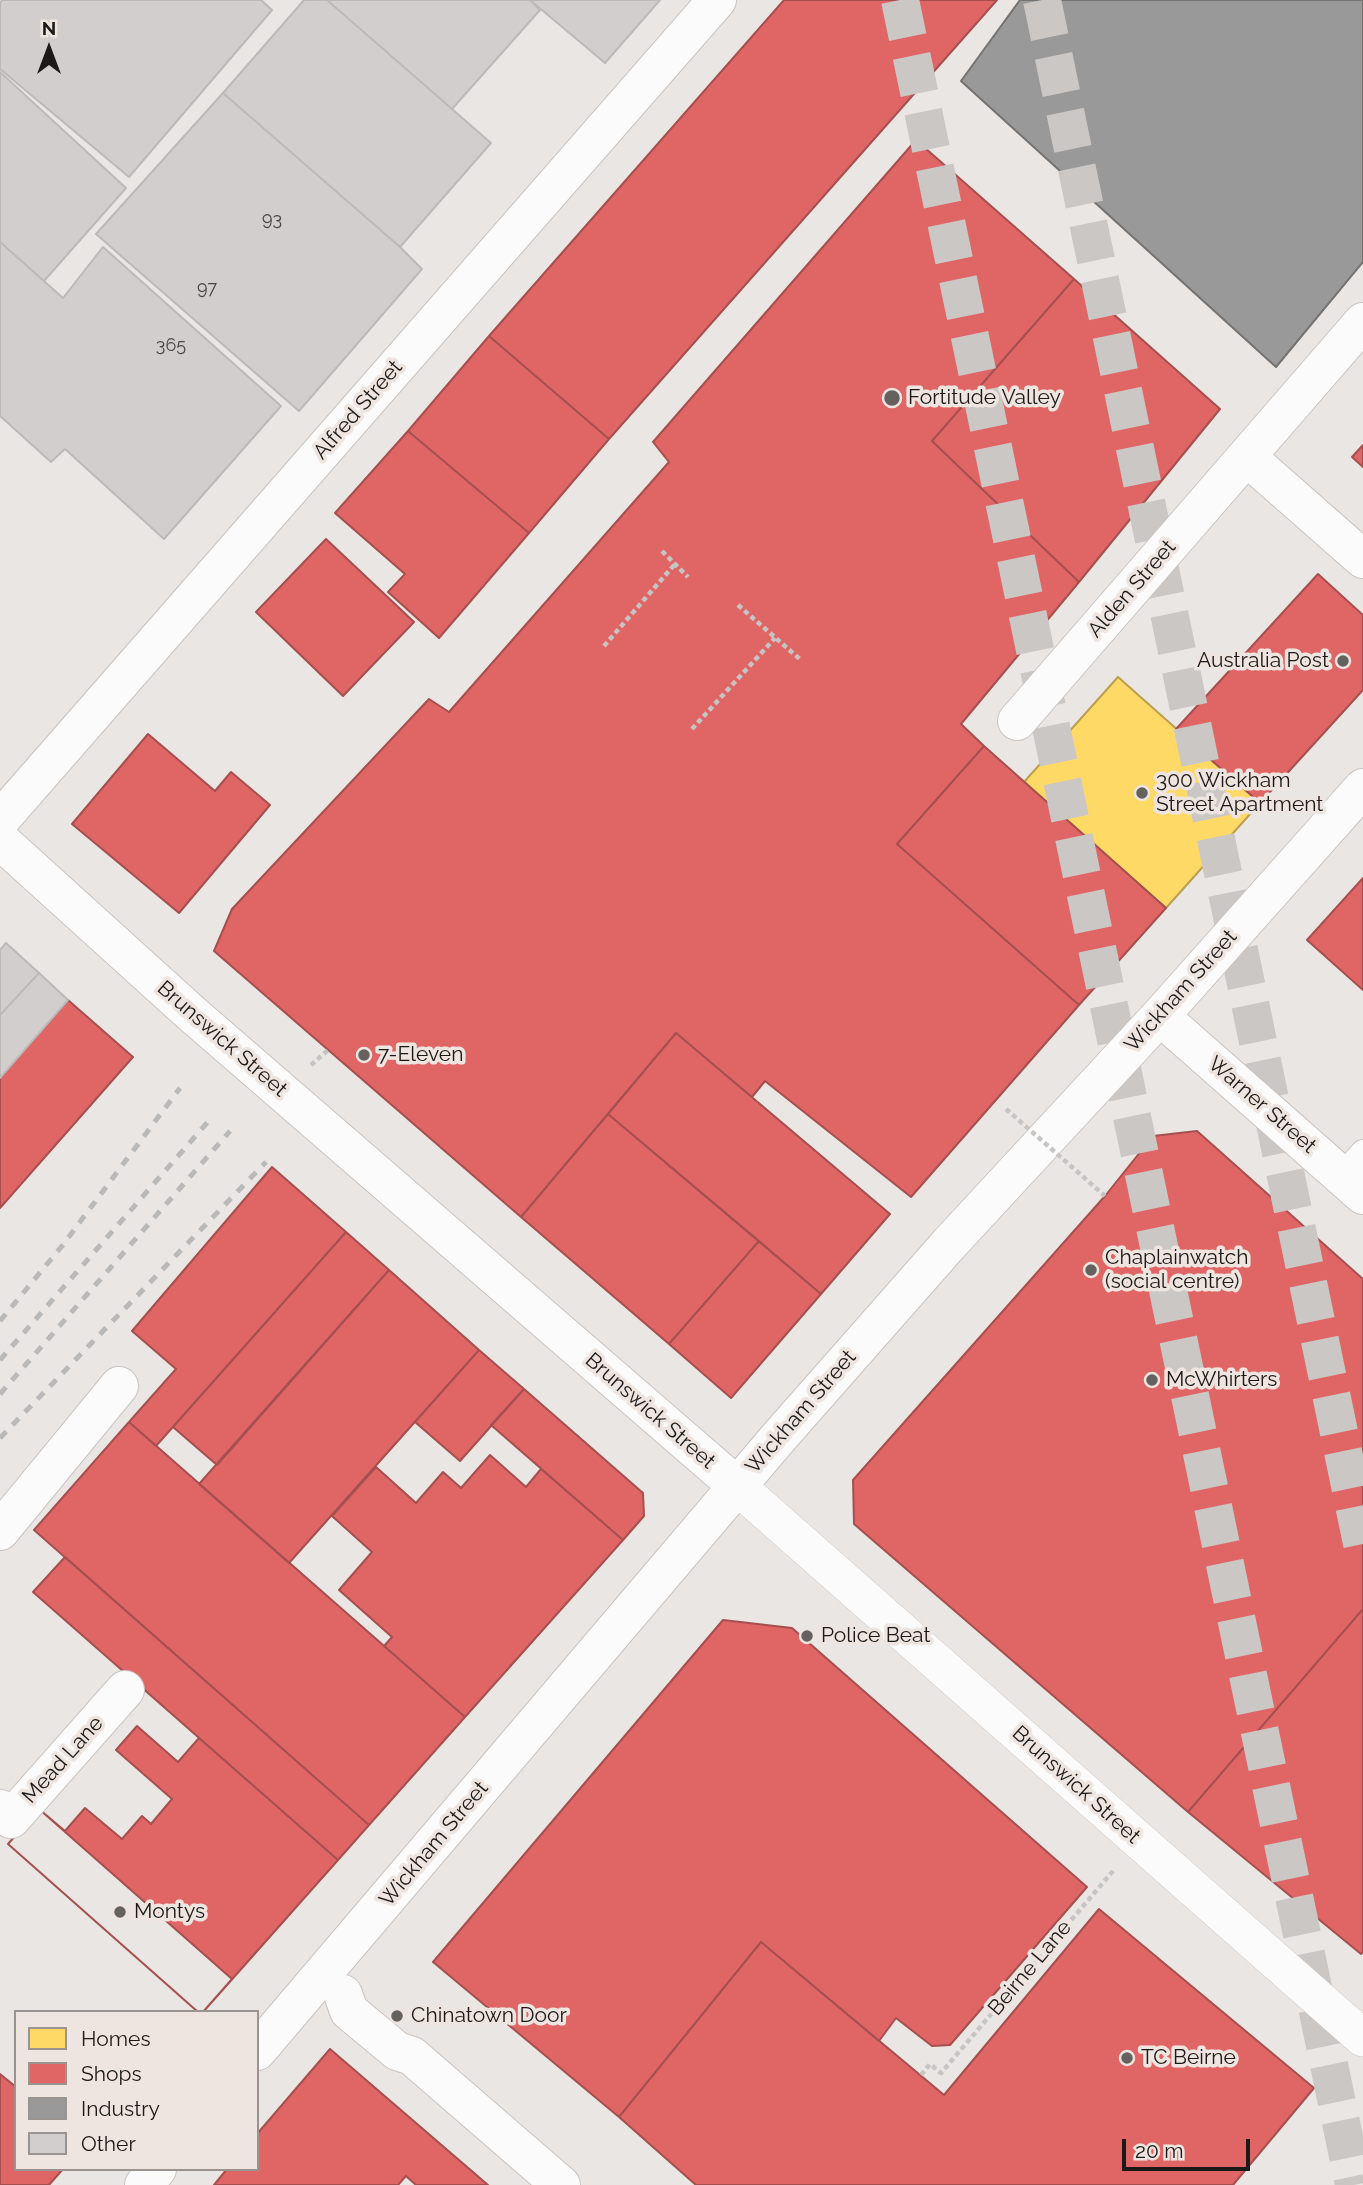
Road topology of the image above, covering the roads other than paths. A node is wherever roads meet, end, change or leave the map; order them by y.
1 (717, 0) edge
2 (1363, 322) edge
3 (1247, 457) junction
4 (1363, 559) edge
5 (1017, 721) dead end
6 (1363, 789) edge
7 (0, 820) edge
8 (0, 840) edge
9 (1160, 1016) junction
10 (1356, 1174) edge
11 (119, 1386) dead end
12 (737, 1486) junction
13 (0, 1531) edge
14 (125, 1690) dead end
15 (0, 1809) edge
16 (333, 1985) junction
17 (1363, 2038) edge
18 (259, 2049) edge
19 (155, 2171) edge
20 (144, 2185) edge
21 (561, 2185) edge

1 - 7 street, Alfred Street
2 - 3 street, Alden Street
3 - 4 street
3 - 5 street, Alden Street
6 - 9 street, Wickham Street
8 - 12 street, Brunswick Street
9 - 10 street, Warner Street
9 - 12 street, Wickham Street
11 - 13 street
12 - 16 street, Wickham Street
12 - 17 street, Brunswick Street
14 - 15 street, Mead Lane
16 - 18 street, Wickham Street
16 - 21 street
19 - 20 street

